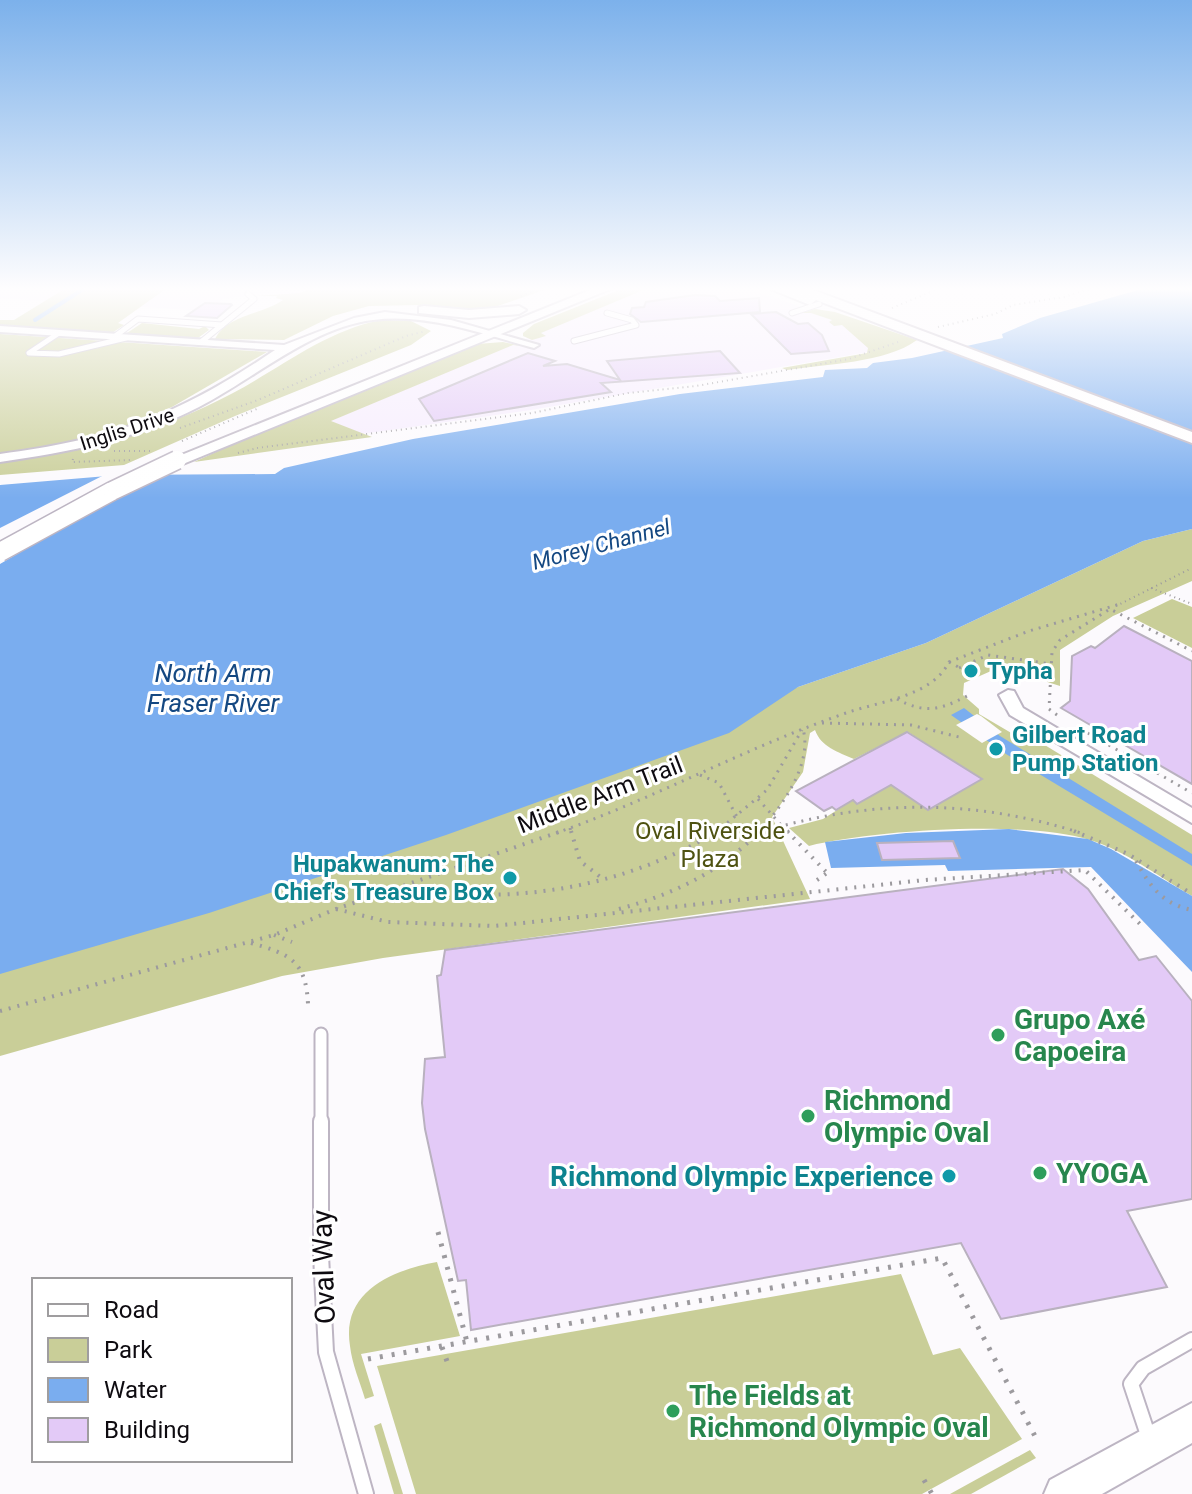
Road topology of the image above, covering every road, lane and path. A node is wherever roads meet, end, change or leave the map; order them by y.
1 (270, 358) edge
2 (356, 358) edge
3 (411, 358) edge
4 (853, 358) edge
5 (977, 358) edge
6 (258, 400) junction
7 (171, 432) dead end
8 (1192, 438) edge
9 (257, 448) dead end
10 (106, 452) dead end
11 (166, 454) junction
12 (78, 455) dead end
13 (95, 455) dead end
14 (0, 458) edge
15 (73, 459) junction
16 (60, 462) dead end
17 (0, 539) edge
18 (0, 552) edge
19 (1192, 568) edge
20 (1150, 588) junction
21 (1192, 604) edge
22 (1110, 609) junction
23 (1192, 651) edge
24 (949, 662) junction
25 (1051, 664) junction
26 (959, 668) junction
27 (975, 676) dead end
28 (1008, 695) dead end
29 (967, 696) dead end
30 (897, 699) junction
31 (818, 723) junction
32 (803, 729) junction
33 (963, 738) dead end
34 (700, 775) junction
35 (1192, 793) edge
36 (758, 799) junction
37 (737, 817) junction
38 (774, 817) junction
39 (1192, 817) edge
40 (782, 826) junction
41 (570, 828) junction
42 (1134, 857) junction
43 (605, 880) junction
44 (817, 880) dead end
45 (400, 888) junction
46 (1192, 894) edge
47 (336, 909) junction
48 (1192, 910) edge
49 (604, 913) junction
50 (1141, 925) dead end
51 (274, 935) junction
52 (249, 942) junction
53 (292, 942) dead end
54 (308, 1004) dead end
55 (0, 1011) edge
56 (321, 1034) dead end
57 (438, 1232) dead end
58 (1192, 1340) edge
59 (467, 1342) junction
60 (442, 1347) junction
61 (368, 1359) dead end
62 (449, 1367) dead end
63 (1192, 1422) edge
64 (1037, 1440) dead end
65 (1151, 1445) junction
66 (924, 1480) dead end
67 (366, 1494) edge
68 (932, 1494) edge
69 (1064, 1494) edge

1 - 14 street, Inglis Drive
2 - 6 path
3 - 11 main road
4 - 9 path
5 - 8 main road
6 - 7 path
6 - 11 path
10 - 11 path
11 - 17 main road
11 - 18 main road, bridge
12 - 15 path
13 - 15 path
15 - 16 path
19 - 20 path, Middle Arm Trail
20 - 21 path
20 - 22 path, Middle Arm Trail
22 - 23 path
22 - 24 path, Middle Arm Trail
22 - 25 path
24 - 26 path
24 - 30 path, Middle Arm Trail
25 - 26 path
25 - 35 path
26 - 27 path
28 - 39 street
29 - 30 path
30 - 31 path, Middle Arm Trail
31 - 32 path, Middle Arm Trail
31 - 33 path
32 - 34 path, Middle Arm Trail
32 - 36 path
32 - 38 path
34 - 37 path
34 - 41 path, Middle Arm Trail
36 - 37 path
36 - 38 path
37 - 43 path
38 - 40 path
38 - 49 path
40 - 42 path
40 - 44 path
41 - 43 path
41 - 45 path, Middle Arm Trail
42 - 46 path
42 - 48 path
43 - 45 path
45 - 47 path, Middle Arm Trail
47 - 49 path
47 - 51 path, Middle Arm Trail
49 - 50 path
51 - 52 path, Middle Arm Trail
51 - 53 path
52 - 54 path
52 - 55 path, Middle Arm Trail
56 - 67 lane, Oval Way
57 - 59 path
58 - 65 lane
59 - 60 path
59 - 64 path
60 - 61 path
60 - 62 path
63 - 65 street
65 - 69 street
66 - 68 path

